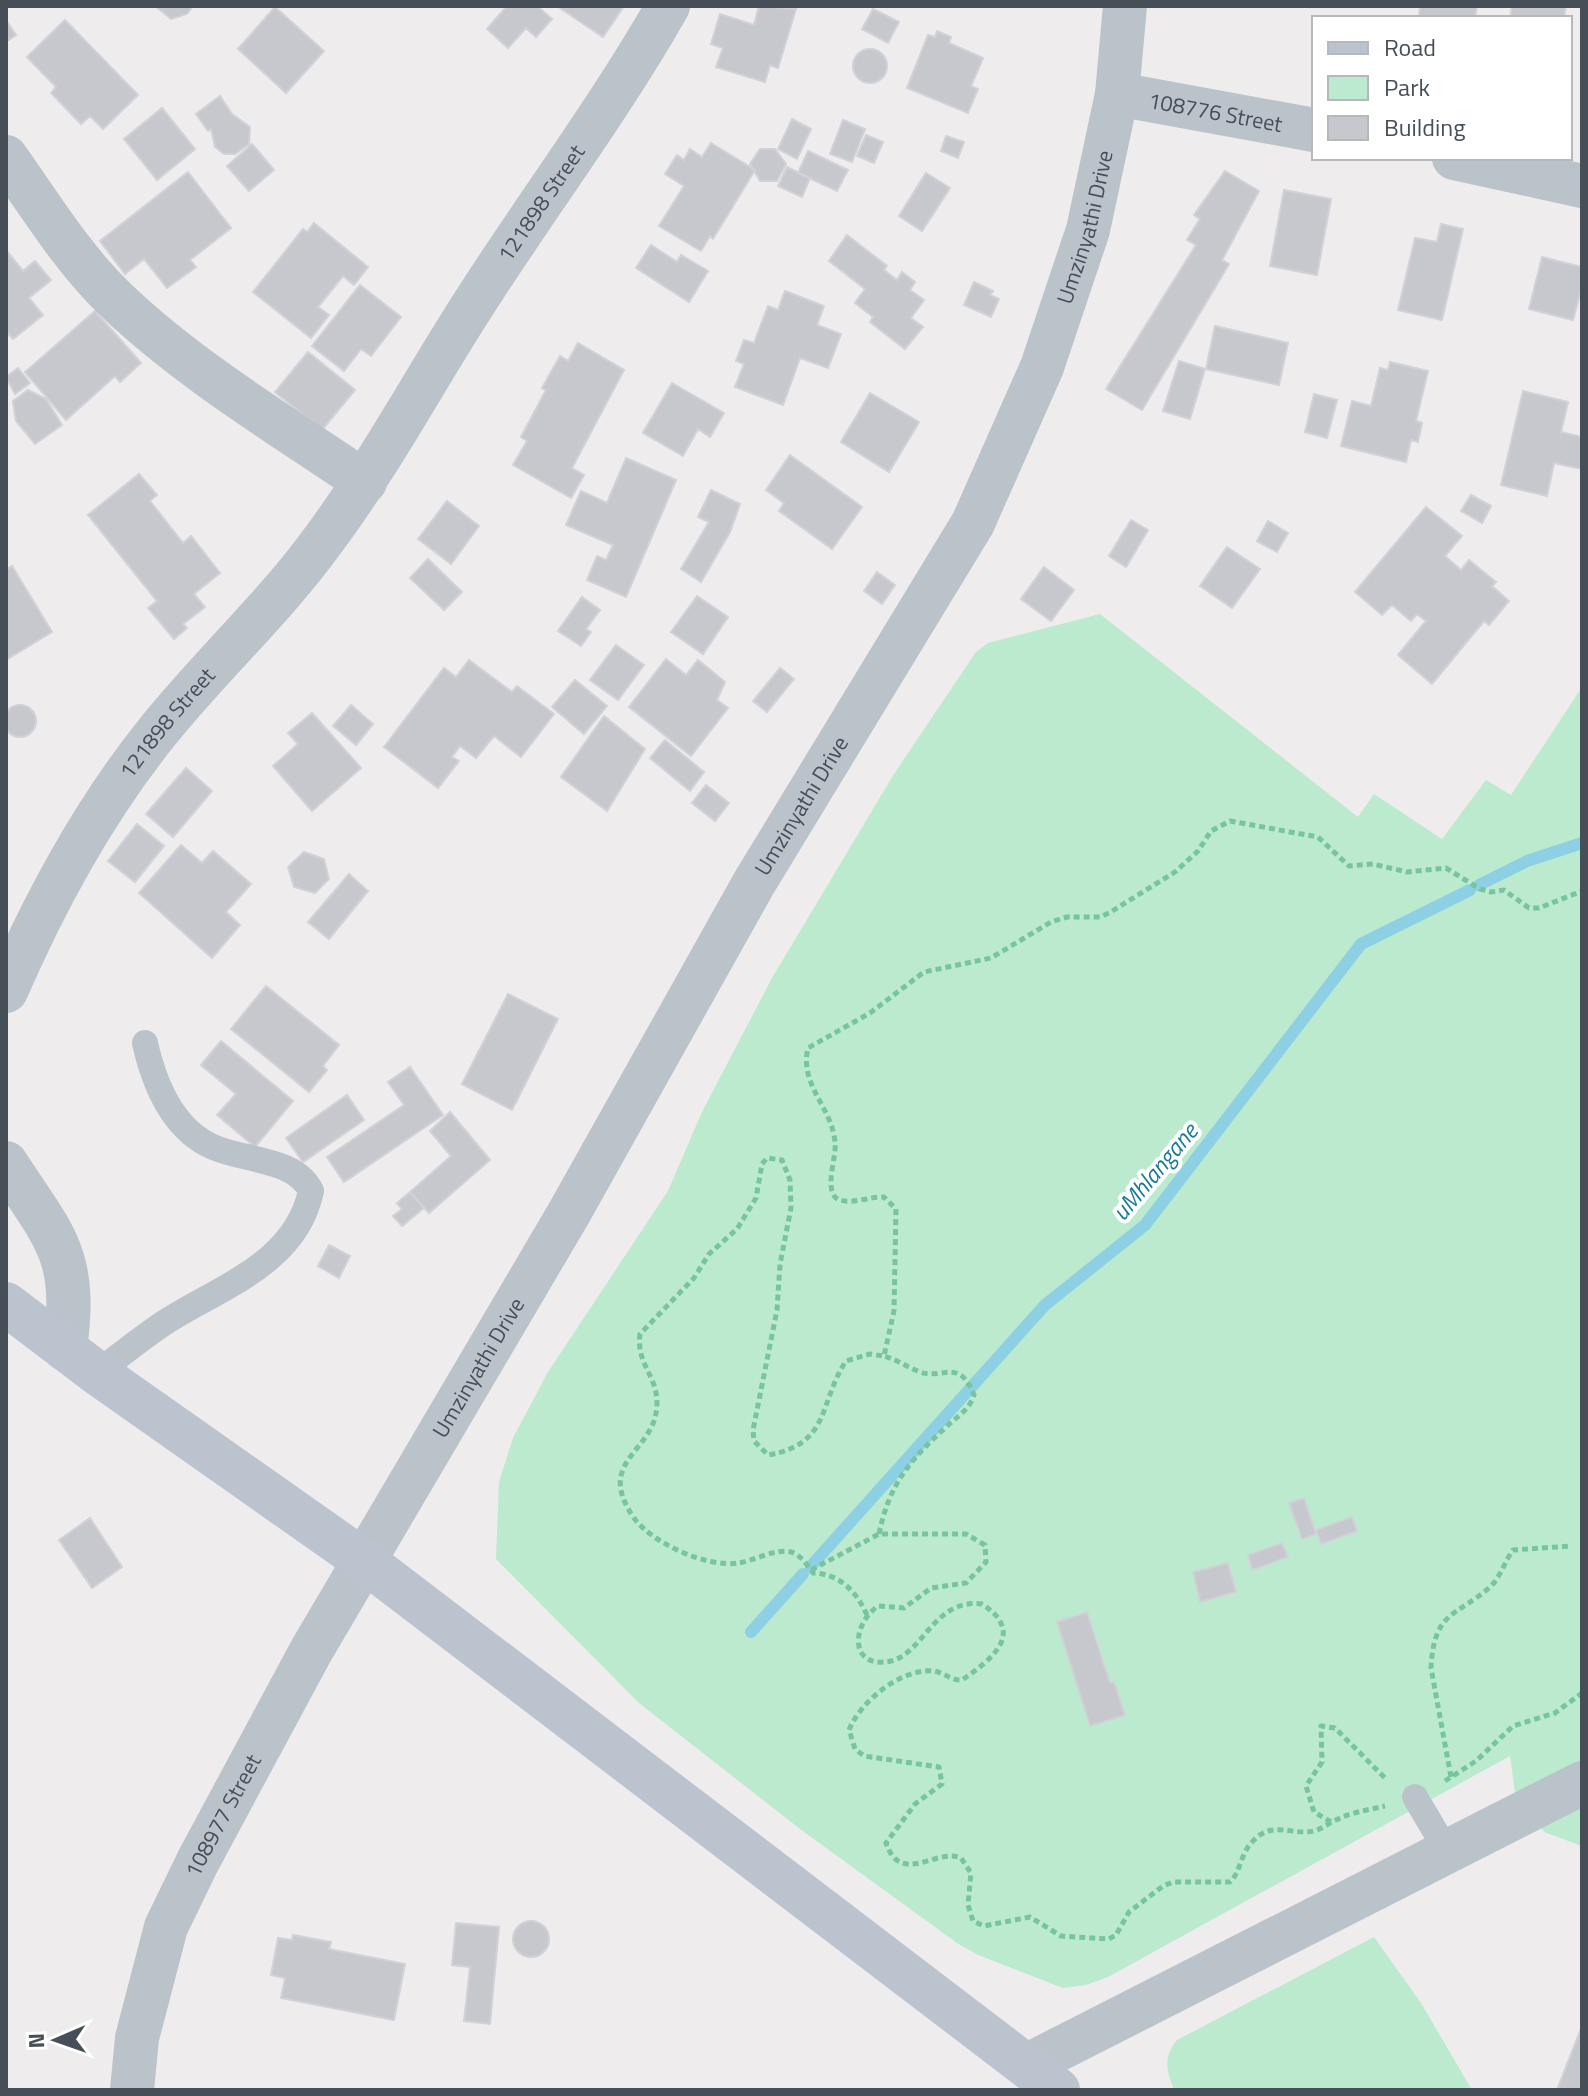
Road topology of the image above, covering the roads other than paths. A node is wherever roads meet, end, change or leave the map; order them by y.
1 (668, 6) edge
2 (1125, 6) edge
3 (1117, 94) junction
4 (1312, 130) edge
5 (6, 157) edge
6 (1463, 160) edge
7 (1582, 186) edge
8 (365, 482) junction
9 (6, 991) edge
10 (145, 1043) dead end
11 (6, 1163) edge
12 (6, 1304) edge
13 (81, 1361) junction
14 (367, 1563) junction
15 (1582, 1783) edge
16 (1415, 1797) road end
17 (1448, 1853) junction
18 (1043, 2078) edge
19 (132, 2090) edge

1 - 8 street, 121898 Street
2 - 3 street, Umzinyathi Drive
3 - 4 street, 108776 Street
3 - 14 street, Umzinyathi Drive
5 - 8 street
6 - 7 street
8 - 9 street, 121898 Street
10 - 13 lane
11 - 13 street
12 - 13 main road
13 - 14 main road
14 - 18 main road
14 - 19 street, 108977 Street
15 - 17 street
16 - 17 lane
17 - 18 street

